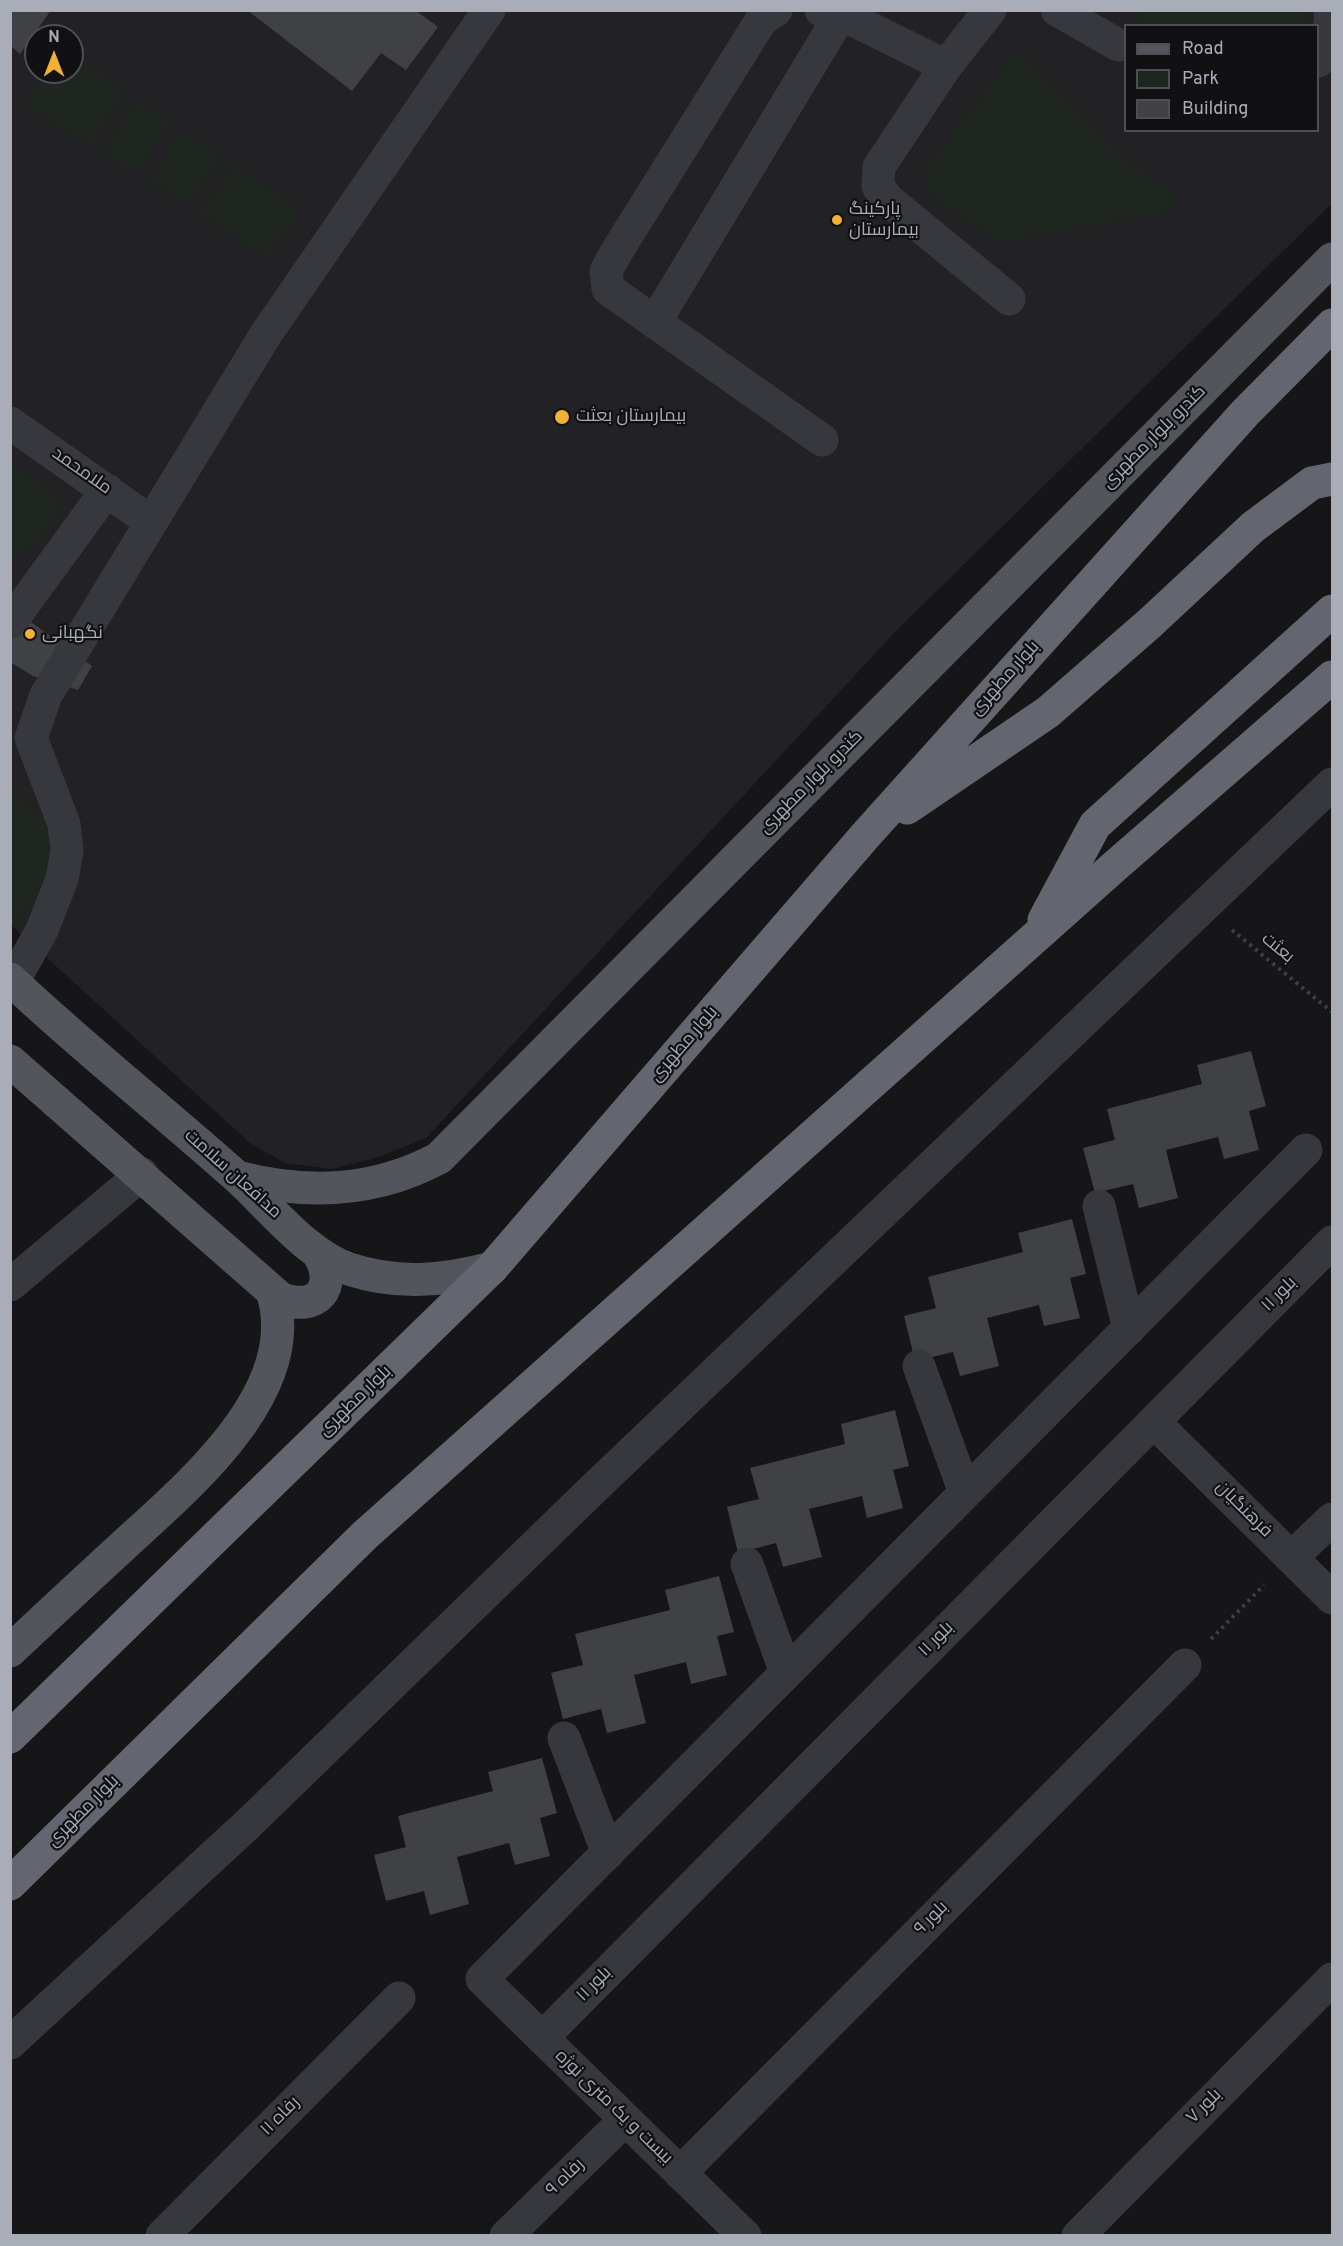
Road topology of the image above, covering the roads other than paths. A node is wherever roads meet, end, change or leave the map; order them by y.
1 (489, 10) edge
2 (776, 10) edge
3 (990, 10) edge
4 (1057, 10) edge
5 (1112, 10) edge
6 (831, 12) edge
7 (1122, 52) edge
8 (946, 66) junction
9 (1332, 259) edge
10 (1009, 299) dead end
11 (655, 322) junction
12 (1332, 326) edge
13 (10, 423) edge
14 (822, 440) dead end
15 (1332, 479) edge
16 (107, 490) junction
17 (151, 522) junction
18 (1332, 611) edge
19 (10, 623) edge
20 (1332, 677) edge
21 (21, 730) edge
22 (1332, 784) edge
23 (865, 836) junction
24 (1033, 940) junction
25 (12, 980) edge
26 (10, 1061) edge
27 (1306, 1150) dead end
28 (142, 1174) junction
29 (237, 1177) junction
30 (1099, 1206) dead end
31 (1332, 1242) edge
32 (318, 1253) junction
33 (492, 1268) junction
34 (10, 1285) edge
35 (272, 1292) junction
36 (1129, 1329) junction
37 (919, 1366) dead end
38 (1154, 1422) junction
39 (965, 1493) junction
40 (1332, 1519) edge
41 (1292, 1557) junction
42 (747, 1564) dead end
43 (1332, 1598) edge
44 (10, 1651) edge
45 (1185, 1665) road end
46 (786, 1673) junction
47 (10, 1737) edge
48 (564, 1738) dead end
49 (608, 1853) junction
50 (10, 1884) edge
51 (1332, 1979) edge
52 (399, 1998) dead end
53 (542, 2038) junction
54 (10, 2043) edge
55 (625, 2120) junction
56 (680, 2173) junction
57 (162, 2235) edge
58 (506, 2235) edge
59 (745, 2235) edge
60 (1078, 2235) edge

1 - 17 street
2 - 11 street
3 - 8 street
4 - 7 street
5 - 7 street
6 - 8 street
6 - 11 street
8 - 10 street
9 - 29 main road, کندرو بلوار مطهری
11 - 14 street
12 - 23 highway, بلوار مطهری
13 - 16 street, ملامحمد
15 - 23 highway
16 - 17 street, ملامحمد
16 - 19 street
17 - 21 street
18 - 24 highway
20 - 24 highway, بلوار مطهری
21 - 25 street
22 - 54 street
23 - 33 highway, بلوار مطهری
24 - 50 highway, بلوار مطهری
25 - 29 main road, مدافعان سلامت
26 - 28 main road
27 - 36 street
28 - 34 street
28 - 35 main road
29 - 32 main road, مدافعان سلامت
30 - 36 street
31 - 38 street, بلور ۱۱
32 - 33 main road, مدافعان سلامت
32 - 35 main road
33 - 47 highway, بلوار مطهری
35 - 44 main road
36 - 39 street
37 - 39 street
38 - 41 street, فرهنگیان
38 - 53 street, بلور ۱۱
39 - 46 street
40 - 41 street
41 - 43 street, فرهنگیان
42 - 46 street
45 - 56 street, بلور ۹
46 - 49 street
48 - 49 street
49 - 53 street, بیست و یک متری نوژه
51 - 60 street, بلور ۷
52 - 57 street, رفاه ۱۱
53 - 55 street, بیست و یک متری نوژه
55 - 56 street, بیست و یک متری نوژه
55 - 58 street, رفاه ۹
56 - 59 street, بیست و یک متری نوژه

